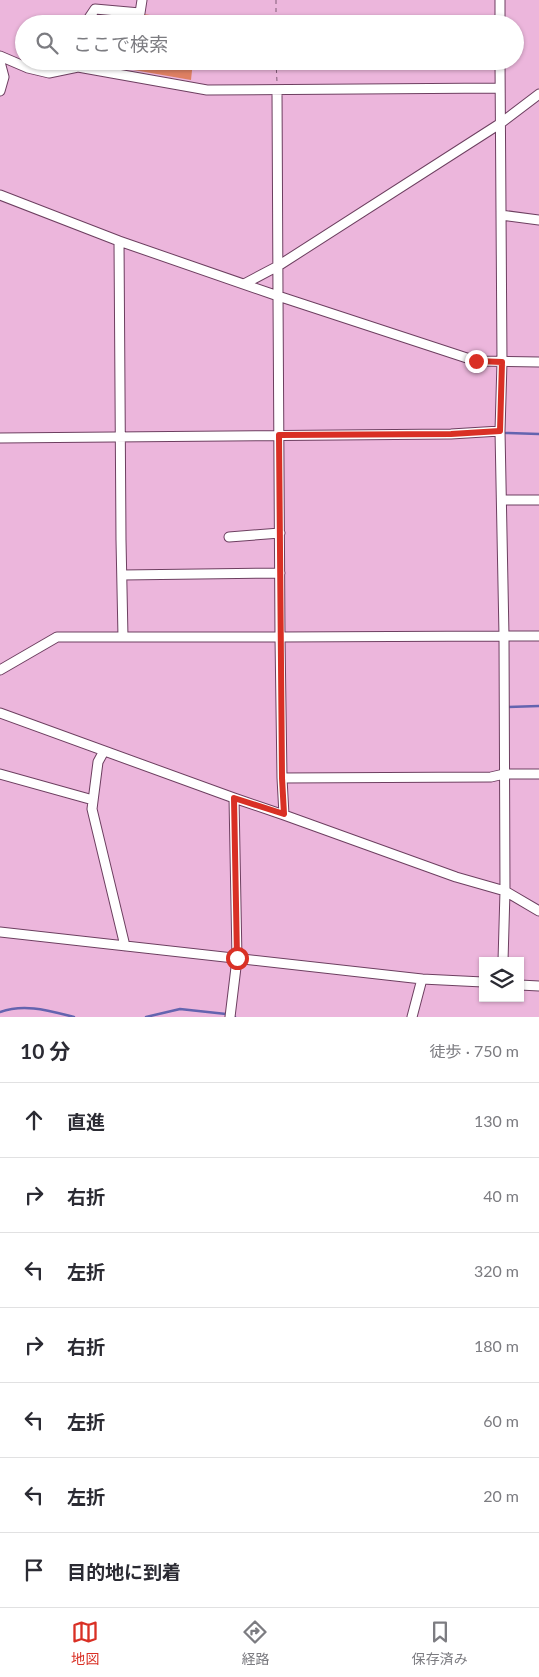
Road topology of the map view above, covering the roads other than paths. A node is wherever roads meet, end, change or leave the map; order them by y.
1 (142, 0) edge
2 (500, 0) edge
3 (91, 15) edge
4 (500, 15) edge
5 (0, 56) edge
6 (0, 62) edge
7 (15, 62) edge
8 (36, 70) edge
9 (55, 70) edge
10 (95, 70) edge
11 (500, 70) edge
12 (500, 88) junction
13 (277, 90) junction
14 (0, 91) edge
15 (539, 94) edge
16 (501, 123) junction
17 (0, 195) edge
18 (501, 215) junction
19 (539, 220) edge
20 (120, 240) junction
21 (278, 266) junction
22 (244, 284) junction
23 (278, 296) junction
24 (502, 362) junction
25 (539, 362) edge
26 (500, 431) junction
27 (279, 435) junction
28 (120, 437) junction
29 (0, 438) edge
30 (502, 500) junction
31 (539, 500) edge
32 (280, 533) junction
33 (229, 537) dead end
34 (280, 573) junction
35 (123, 575) junction
36 (504, 636) junction
37 (539, 636) edge
38 (123, 637) junction
39 (280, 637) junction
40 (0, 670) edge
41 (0, 713) edge
42 (104, 751) junction
43 (0, 774) edge
44 (504, 774) junction
45 (539, 774) edge
46 (282, 778) junction
47 (234, 798) junction
48 (93, 800) junction
49 (284, 814) junction
50 (505, 891) junction
51 (539, 910) edge
52 (0, 932) edge
53 (125, 946) junction
54 (502, 957) edge
55 (237, 958) junction
56 (422, 979) junction
57 (479, 982) edge
58 (524, 985) edge
59 (539, 986) edge
60 (230, 1013) edge
61 (412, 1017) edge

1 - 3 street
2 - 4 street
5 - 7 street
6 - 14 street
8 - 9 street
10 - 13 street
11 - 12 street
12 - 13 street
12 - 16 street
13 - 21 street
15 - 16 street
16 - 18 street
16 - 21 street
17 - 20 street
18 - 19 street
18 - 24 street
20 - 22 street
20 - 28 street
21 - 22 street
21 - 23 street
22 - 23 street
23 - 24 street
23 - 27 street
24 - 25 street
24 - 26 street
26 - 27 street
26 - 30 street
27 - 28 street
27 - 32 street
28 - 29 street
28 - 35 street
30 - 31 street
30 - 36 street
32 - 33 street
32 - 34 street
34 - 35 street
34 - 39 street
35 - 38 street
36 - 37 street
36 - 39 street
36 - 44 street
38 - 39 street
38 - 40 street
39 - 46 street
41 - 42 street
42 - 47 street
42 - 48 street
43 - 48 street
44 - 45 street
44 - 46 street
44 - 50 street
46 - 49 street
47 - 49 street
47 - 55 street
48 - 53 street
49 - 50 street
50 - 51 street
50 - 54 street
52 - 53 street
53 - 55 street
55 - 56 street
55 - 60 street
56 - 57 street
56 - 61 street
58 - 59 street

